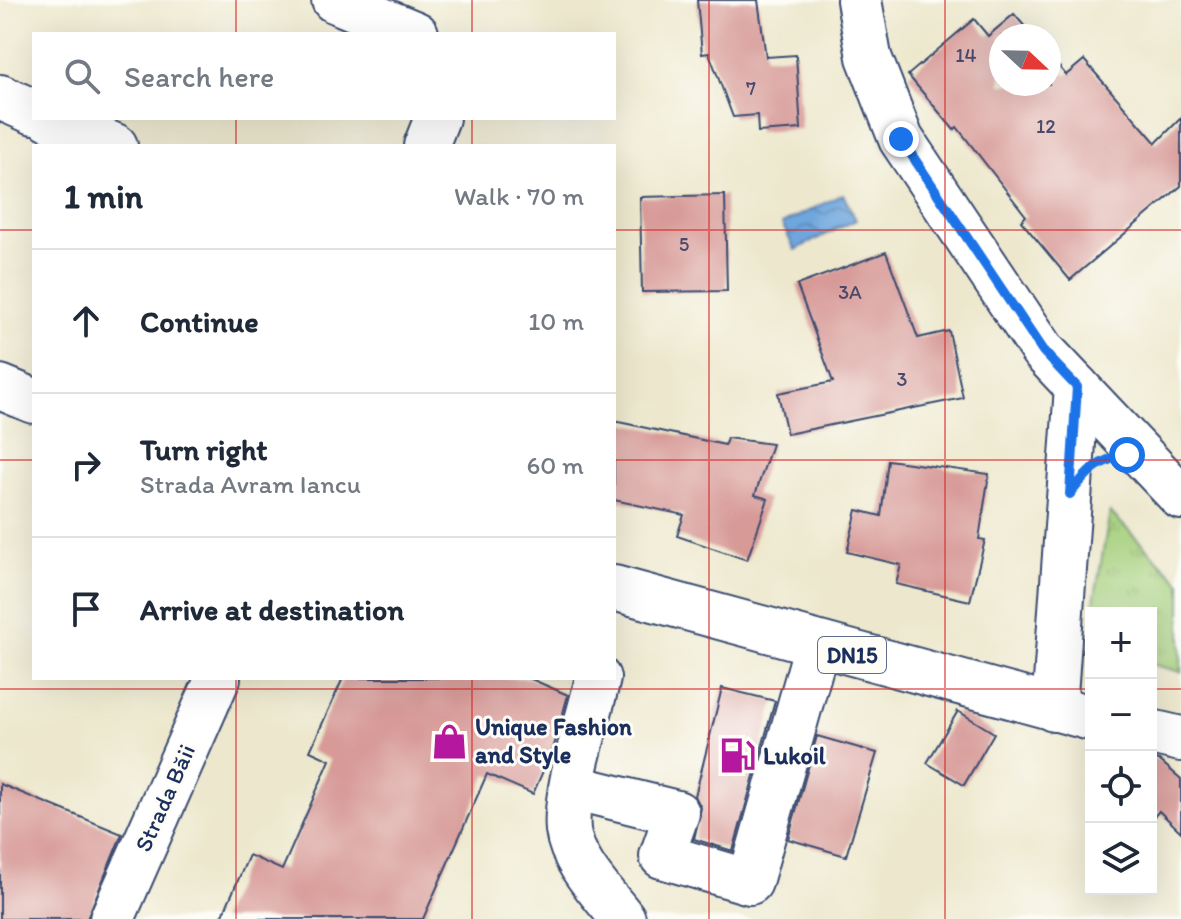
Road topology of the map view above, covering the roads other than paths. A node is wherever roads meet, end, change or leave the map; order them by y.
1 (334, 0) edge
2 (859, 0) edge
3 (411, 32) edge
4 (0, 97) edge
5 (32, 111) edge
6 (54, 120) edge
7 (436, 120) edge
8 (110, 144) edge
9 (427, 144) edge
10 (0, 387) edge
11 (1077, 387) junction
12 (32, 400) edge
13 (1148, 462) junction
14 (1070, 494) junction
15 (1181, 497) edge
16 (616, 596) edge
17 (817, 645) junction
18 (217, 680) edge
19 (598, 680) edge
20 (1073, 714) edge
21 (1157, 733) edge
22 (1181, 739) edge
23 (572, 787) junction
24 (112, 919) edge
25 (623, 919) edge

1 - 3 street
2 - 11 street
4 - 5 street
6 - 8 street
7 - 9 street
10 - 12 street
11 - 13 street
11 - 14 street
13 - 14 street
13 - 15 street
14 - 20 street
16 - 17 street, DN15
17 - 20 street, DN15
17 - 23 street
18 - 24 street, Strada Băii
19 - 23 street
21 - 22 street
23 - 25 street

